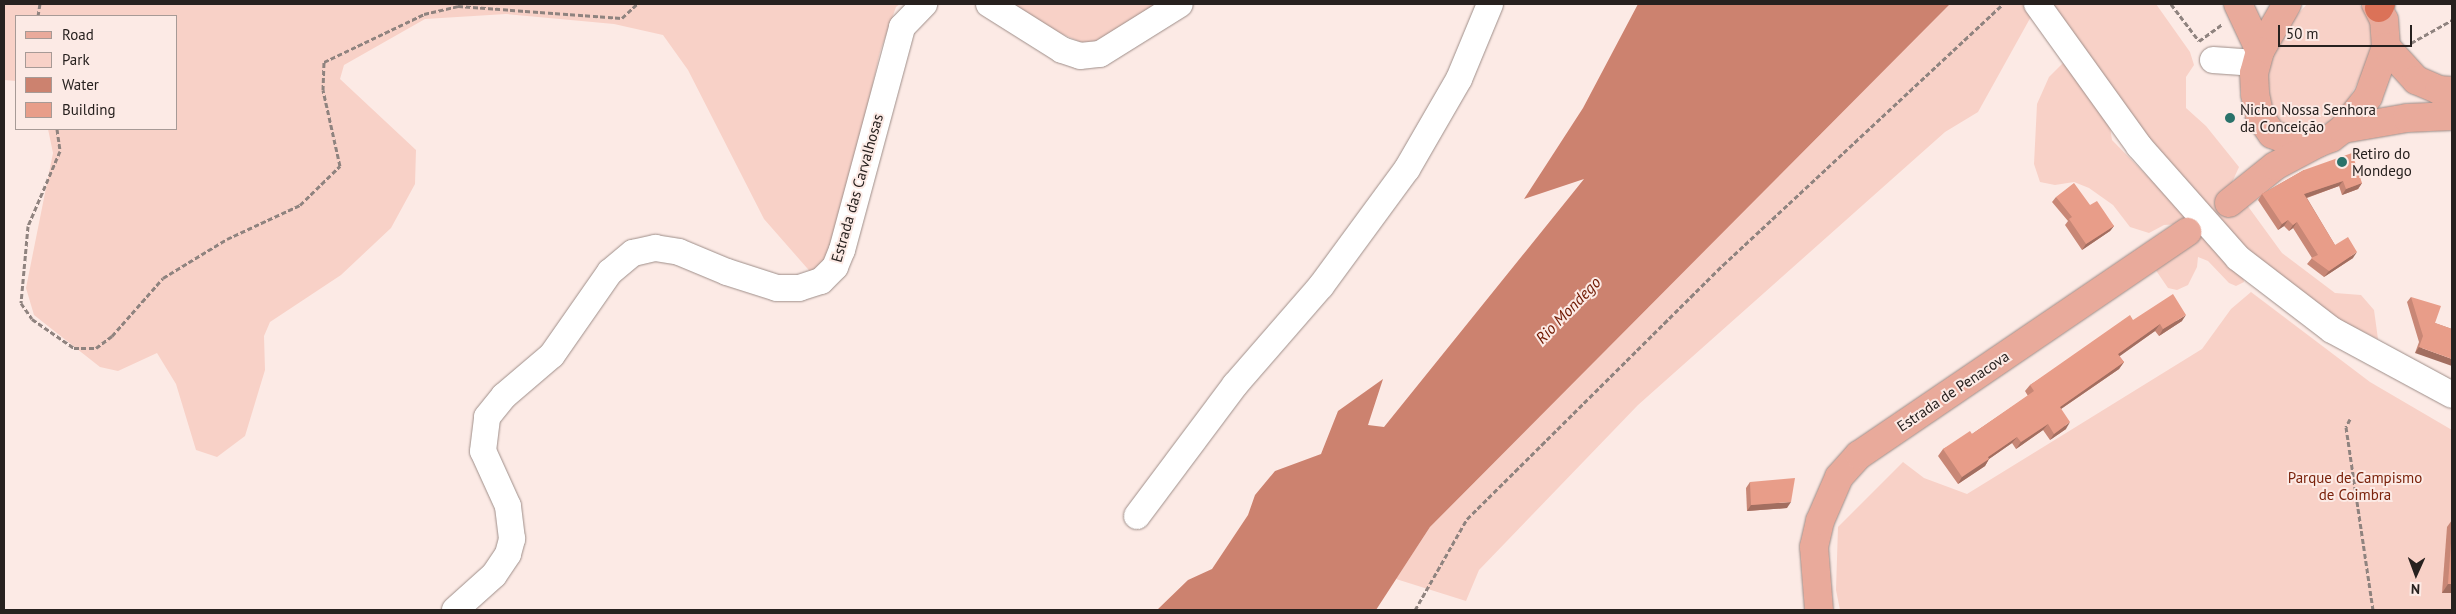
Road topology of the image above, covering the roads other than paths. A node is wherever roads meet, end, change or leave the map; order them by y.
1 (924, 4) edge
2 (989, 4) edge
3 (1180, 4) edge
4 (1490, 4) edge
5 (2037, 4) edge
6 (2287, 4) edge
7 (2379, 5) edge
8 (2232, 13) edge
9 (2397, 46) junction
10 (2208, 57) road end
11 (2257, 62) junction
12 (2452, 91) edge
13 (2452, 116) edge
14 (2260, 117) junction
15 (2343, 129) junction
16 (2318, 143) junction
17 (2255, 180) junction
18 (2229, 203) dead end
19 (2187, 232) dead end
20 (2452, 395) edge
21 (1137, 516) dead end
22 (455, 610) edge
23 (1818, 610) edge

1 - 22 street, Estrada das Carvalhosas
2 - 3 street
4 - 21 street
5 - 20 street
6 - 11 main road
7 - 9 main road
8 - 11 main road
9 - 12 main road
9 - 15 main road
10 - 11 street
11 - 14 main road
13 - 15 main road
14 - 16 main road
14 - 17 main road
15 - 16 main road
16 - 17 main road
17 - 18 main road
19 - 23 main road, Estrada de Penacova

